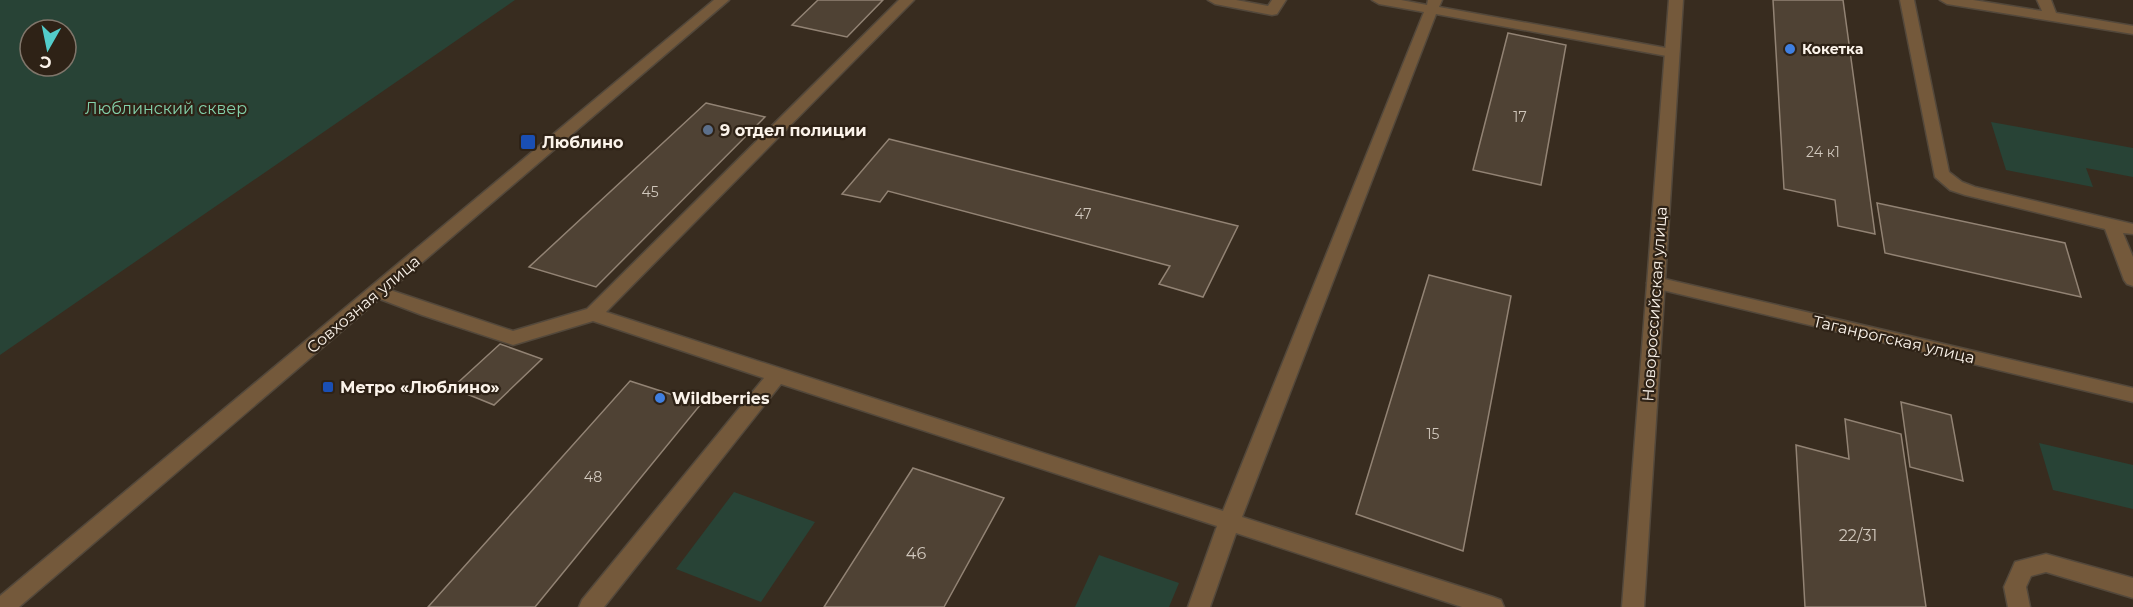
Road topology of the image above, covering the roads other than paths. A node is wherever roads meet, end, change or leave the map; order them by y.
1 (722, 0) edge
2 (907, 0) edge
3 (1215, 0) edge
4 (1279, 0) edge
5 (1379, 0) edge
6 (1676, 0) edge
7 (1907, 0) edge
8 (1947, 0) edge
9 (2044, 0) edge
10 (1433, 5) edge
11 (2051, 16) junction
12 (2133, 30) edge
13 (1672, 53) junction
14 (2112, 225) junction
15 (2133, 229) edge
16 (2133, 280) edge
17 (1656, 283) junction
18 (378, 292) junction
19 (593, 314) junction
20 (777, 375) junction
21 (2133, 395) edge
22 (1229, 522) junction
23 (2133, 588) edge
24 (3, 607) edge
25 (590, 607) edge
26 (1199, 607) edge
27 (1493, 607) edge
28 (1632, 607) edge
29 (2019, 607) edge

1 - 18 street, Совхозная улица
2 - 19 street
3 - 4 street
5 - 10 street
6 - 13 street, Новороссийская улица
7 - 14 street
8 - 11 street
9 - 11 street
10 - 13 street
10 - 22 street
11 - 12 street
13 - 17 street, Новороссийская улица
14 - 15 street
14 - 16 street
17 - 21 street, Таганрогская улица
17 - 28 street, Новороссийская улица
18 - 19 street
18 - 24 street, Совхозная улица
19 - 20 street
20 - 22 street
20 - 25 street
22 - 26 street
22 - 27 street
23 - 29 street

